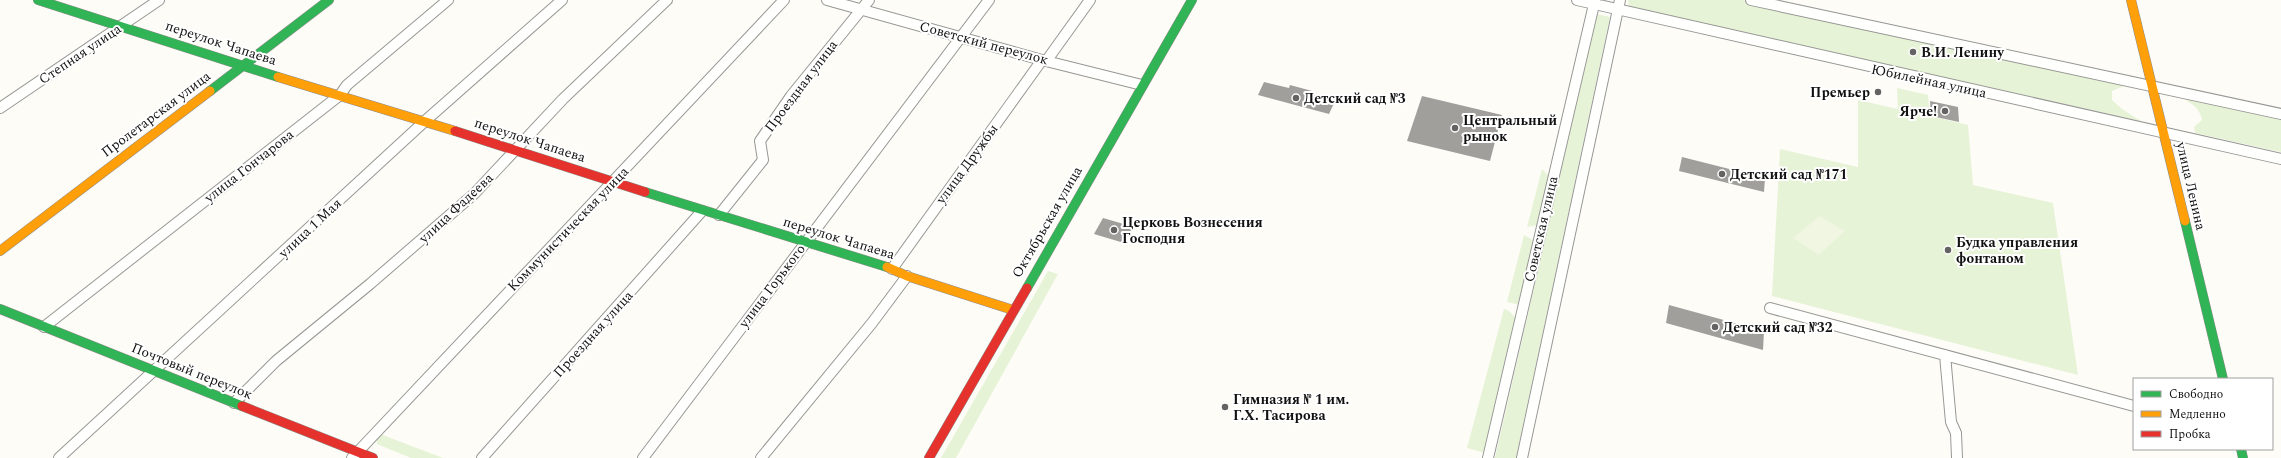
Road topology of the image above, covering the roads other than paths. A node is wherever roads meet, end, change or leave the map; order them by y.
1 (38, 0) edge
2 (159, 0) edge
3 (329, 0) edge
4 (448, 0) edge
5 (562, 0) edge
6 (667, 0) edge
7 (784, 0) edge
8 (827, 0) edge
9 (869, 0) edge
10 (989, 0) edge
11 (1090, 0) edge
12 (1192, 0) edge
13 (1577, 0) edge
14 (1751, 0) edge
15 (2132, 0) edge
16 (1595, 2) edge
17 (1619, 5) edge
18 (862, 8) junction
19 (122, 26) junction
20 (962, 38) junction
21 (1045, 60) junction
22 (243, 65) junction
23 (1142, 84) junction
24 (2153, 87) junction
25 (340, 95) junction
26 (0, 108) edge
27 (2281, 114) edge
28 (425, 121) junction
29 (2165, 133) junction
30 (517, 150) junction
31 (2281, 158) edge
32 (614, 181) junction
33 (702, 211) junction
34 (719, 215) junction
35 (805, 243) junction
36 (0, 251) edge
37 (892, 269) junction
38 (907, 276) junction
39 (1770, 308) dead end
40 (0, 309) edge
41 (1013, 310) junction
42 (44, 327) junction
43 (1945, 355) junction
44 (155, 372) junction
45 (2223, 378) edge
46 (234, 403) junction
47 (2133, 406) edge
48 (355, 455) edge
49 (59, 458) edge
50 (373, 458) edge
51 (482, 458) edge
52 (643, 458) edge
53 (761, 458) edge
54 (929, 458) edge
55 (1488, 458) edge
56 (1522, 458) edge
57 (1957, 458) edge

1 - 19 street, переулок Чапаева
2 - 19 street, Степная улица
3 - 22 street, Пролетарская улица
4 - 25 street, улица Гончарова
5 - 28 street, улица 1 Мая
6 - 30 street, улица Фадеева
7 - 32 street, Коммунистическая улица
8 - 18 street, Советский переулок
9 - 18 street, Проездная улица
10 - 20 street, улица Горького
11 - 21 street, улица Дружбы
12 - 23 street, Октябрьская улица
13 - 16 street, Юбилейная улица
14 - 24 street
15 - 24 street, улица Ленина
16 - 17 street, Юбилейная улица
16 - 55 street, Советская улица
17 - 29 street, Юбилейная улица
17 - 56 street, Советская улица
18 - 20 street, Советский переулок
18 - 34 street, Проездная улица
19 - 22 street, переулок Чапаева
19 - 26 street, Степная улица
20 - 21 street, Советский переулок
20 - 35 street, улица Горького
21 - 23 street, Советский переулок
21 - 37 street, улица Дружбы
22 - 25 street, переулок Чапаева
22 - 36 street, Пролетарская улица
23 - 41 street, Октябрьская улица
24 - 27 street
24 - 29 street, улица Ленина
25 - 28 street, переулок Чапаева
25 - 42 street, улица Гончарова
28 - 30 street, переулок Чапаева
28 - 44 street, улица 1 Мая
29 - 31 street, Юбилейная улица
29 - 45 street, улица Ленина
30 - 32 street, переулок Чапаева
30 - 46 street, улица Фадеева
32 - 33 street, переулок Чапаева
32 - 48 street, Коммунистическая улица
33 - 34 street, переулок Чапаева
33 - 51 street, Проездная улица
34 - 35 street, переулок Чапаева
35 - 37 street, переулок Чапаева
35 - 52 street, улица Горького
37 - 38 street, переулок Чапаева
38 - 41 street, переулок Чапаева
38 - 53 street
39 - 43 street
40 - 42 street, Почтовый переулок
41 - 54 street, Октябрьская улица
42 - 44 street, Почтовый переулок
43 - 47 street
43 - 57 street
44 - 46 street, Почтовый переулок
44 - 49 street, улица 1 Мая
46 - 48 street, Почтовый переулок
48 - 50 street, Почтовый переулок

